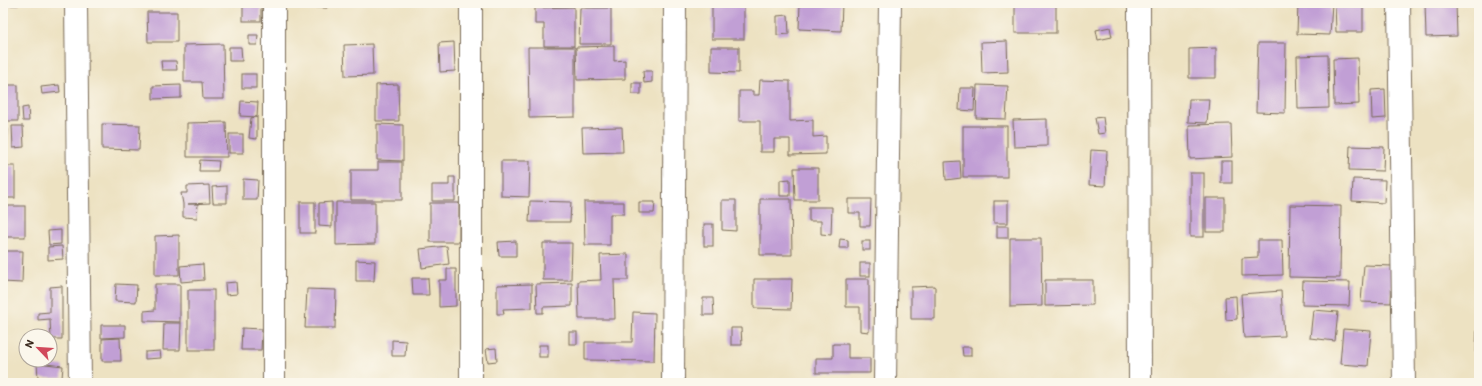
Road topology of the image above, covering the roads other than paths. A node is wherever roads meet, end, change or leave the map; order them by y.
1 (76, 3) edge
2 (274, 3) edge
3 (471, 3) edge
4 (675, 3) edge
5 (890, 3) edge
6 (1139, 3) edge
7 (1399, 3) edge
8 (80, 383) edge
9 (274, 383) edge
10 (471, 383) edge
11 (673, 383) edge
12 (885, 383) edge
13 (1140, 383) edge
14 (1404, 383) edge

1 - 8 street
2 - 9 street
3 - 10 street
4 - 11 street
5 - 12 street
6 - 13 street
7 - 14 street

